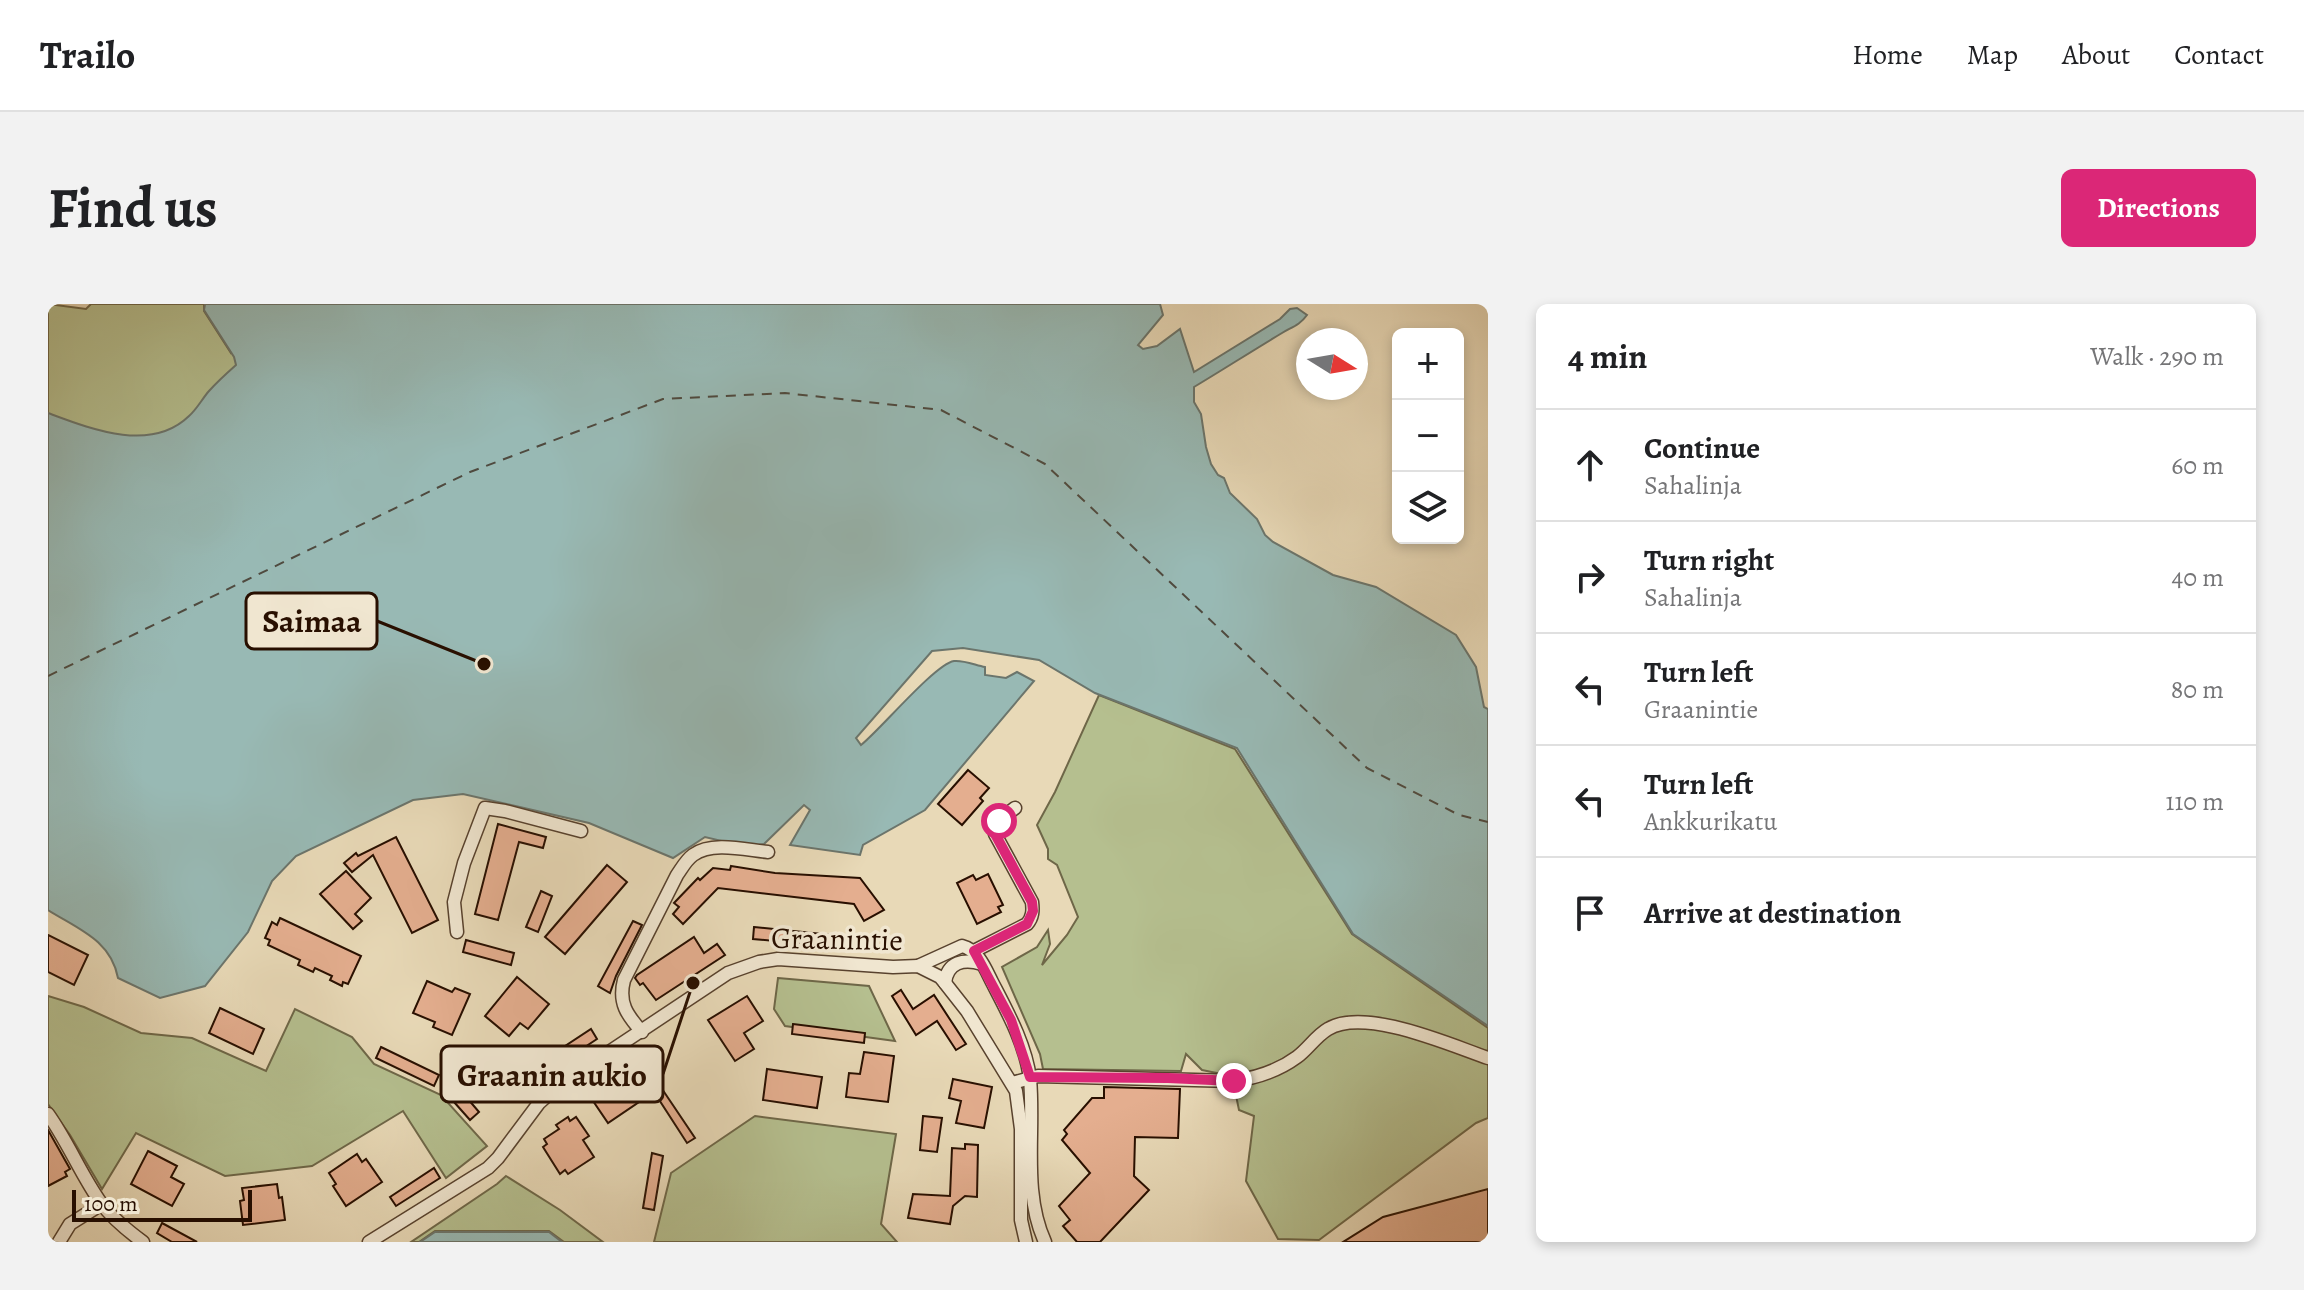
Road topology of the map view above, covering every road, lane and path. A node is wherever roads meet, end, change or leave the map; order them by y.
1 (1015, 808) dead end
2 (581, 831) dead end
3 (768, 852) dead end
4 (457, 932) dead end
5 (974, 951) junction
6 (982, 964) junction
7 (918, 966) junction
8 (945, 983) junction
9 (642, 1032) junction
10 (1488, 1058) edge
11 (1030, 1077) junction
12 (1012, 1083) junction
13 (48, 1114) edge
14 (102, 1204) junction
15 (59, 1242) edge
16 (143, 1242) edge
17 (369, 1242) edge
18 (1026, 1242) edge
19 (1045, 1242) edge

1 - 5 street, Graanintie
2 - 4 street
3 - 9 street
5 - 6 street
5 - 7 street, Graanintie
6 - 8 street
6 - 11 street
7 - 8 street, Graanintie
7 - 9 street, Graanintie
8 - 12 street, Graanintie
9 - 17 street, Graanintie
10 - 11 street
11 - 12 street
11 - 19 street
12 - 18 street, Graanintie
13 - 14 street
14 - 15 street
14 - 16 street

